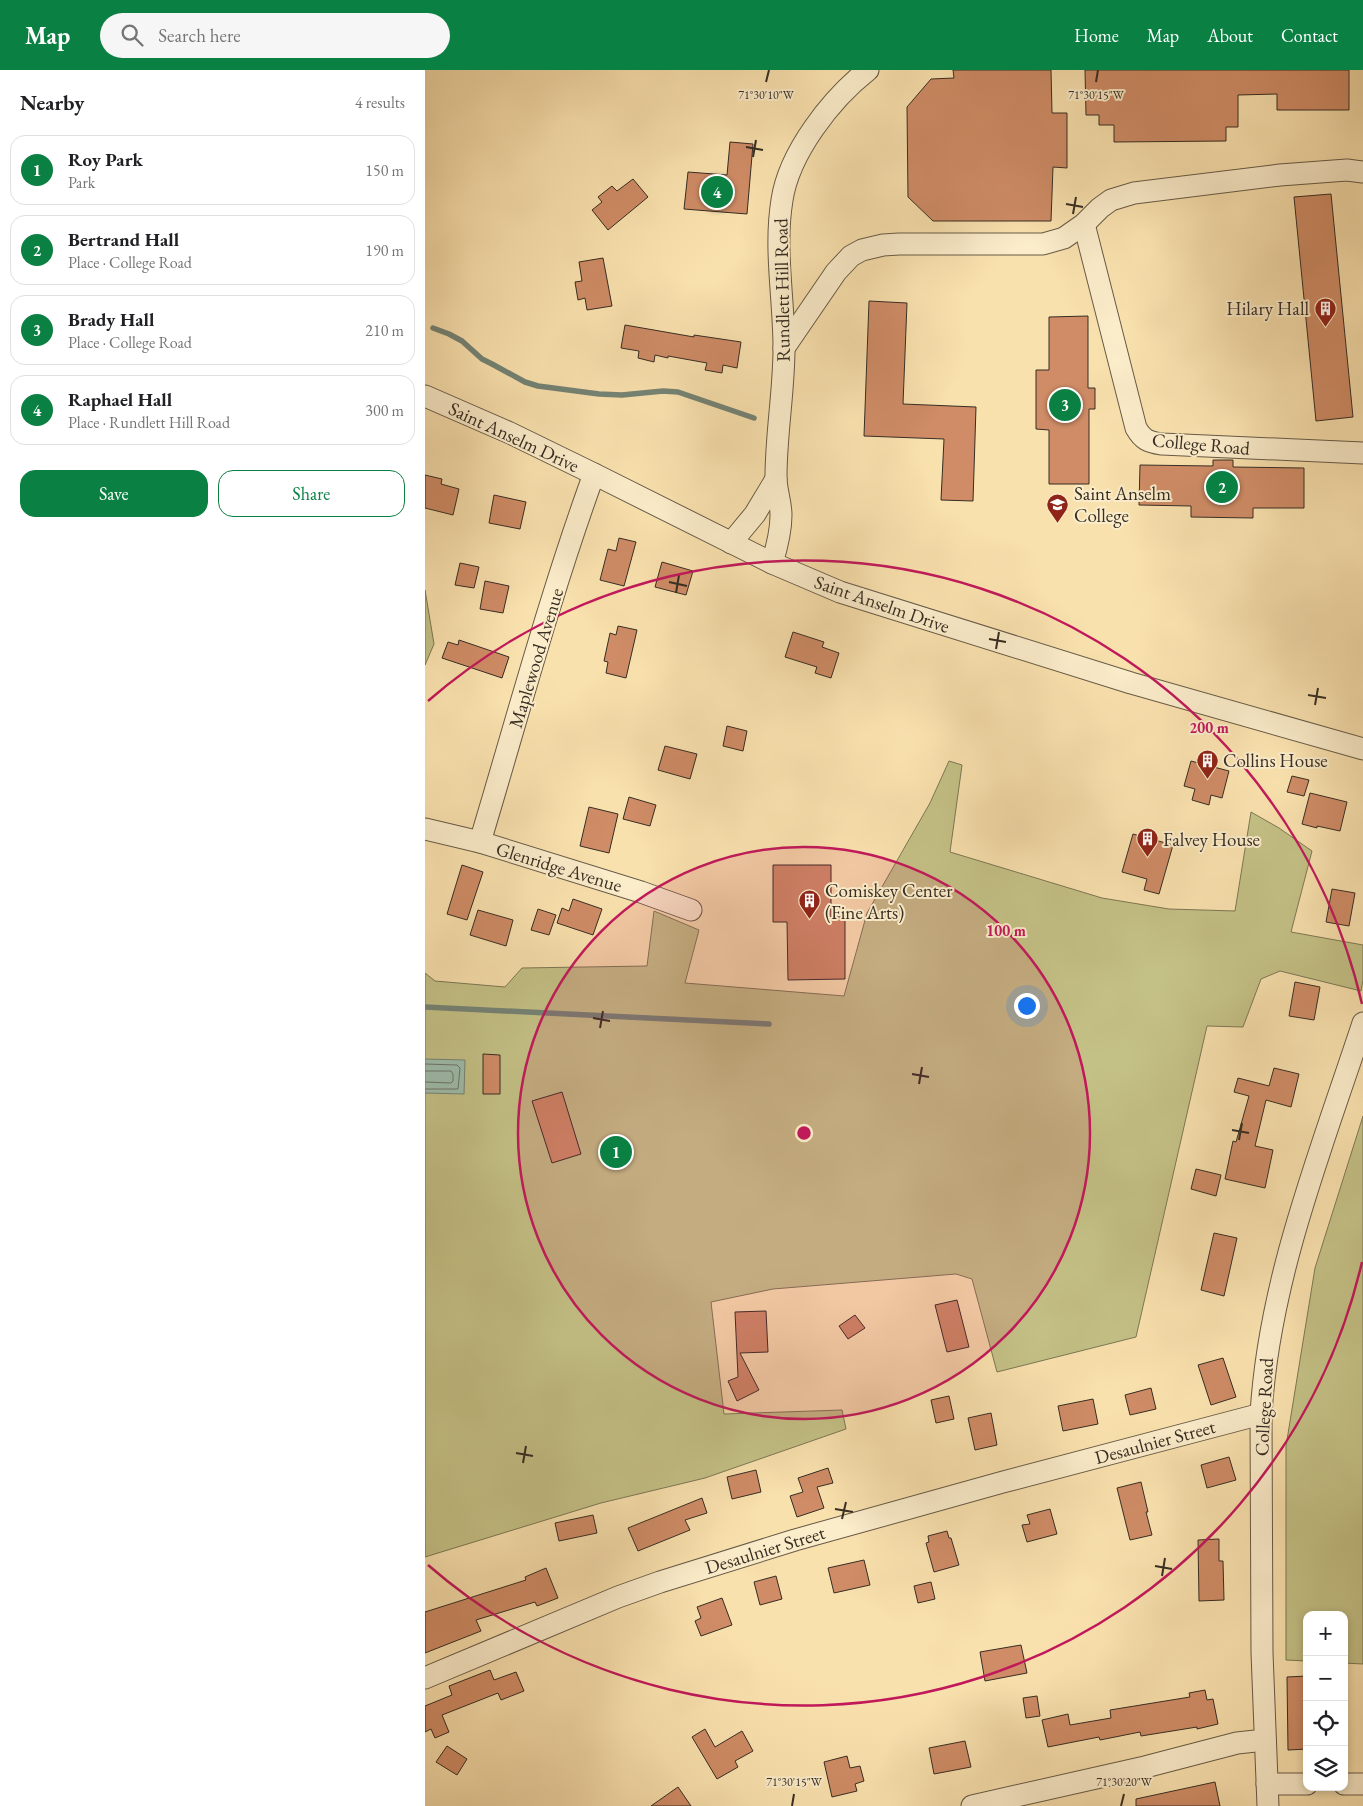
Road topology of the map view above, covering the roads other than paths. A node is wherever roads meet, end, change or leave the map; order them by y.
1 (869, 70) edge
2 (1363, 172) edge
3 (1084, 224) junction
4 (784, 348) junction
5 (425, 396) edge
6 (1363, 453) edge
7 (595, 474) junction
8 (776, 478) junction
9 (731, 543) junction
10 (772, 563) junction
11 (1363, 749) edge
12 (425, 829) edge
13 (480, 842) junction
14 (691, 910) dead end
15 (1363, 1023) edge
16 (1261, 1414) junction
17 (425, 1678) edge
18 (1265, 1740) junction
19 (1267, 1784) junction
20 (1303, 1784) edge
21 (1348, 1784) edge
22 (1363, 1784) edge
23 (972, 1806) edge
24 (1268, 1806) edge

1 - 4 street, Rundlett Hill Road
2 - 3 street
3 - 4 street
3 - 6 street, College Road
4 - 8 street, Rundlett Hill Road
5 - 7 street, Saint Anselm Drive
7 - 9 street, Saint Anselm Drive
7 - 13 street, Maplewood Avenue
8 - 9 street, Rundlett Hill Road
8 - 10 street, Rundlett Hill Road
9 - 10 street, Saint Anselm Drive
10 - 11 street, Saint Anselm Drive
12 - 13 street, Glenridge Avenue
13 - 14 street, Glenridge Avenue
15 - 16 street, College Road
16 - 17 street, Desaulnier Street
16 - 18 street, College Road
18 - 19 street, College Road
18 - 23 street
19 - 20 street
19 - 24 street, College Road
21 - 22 street

